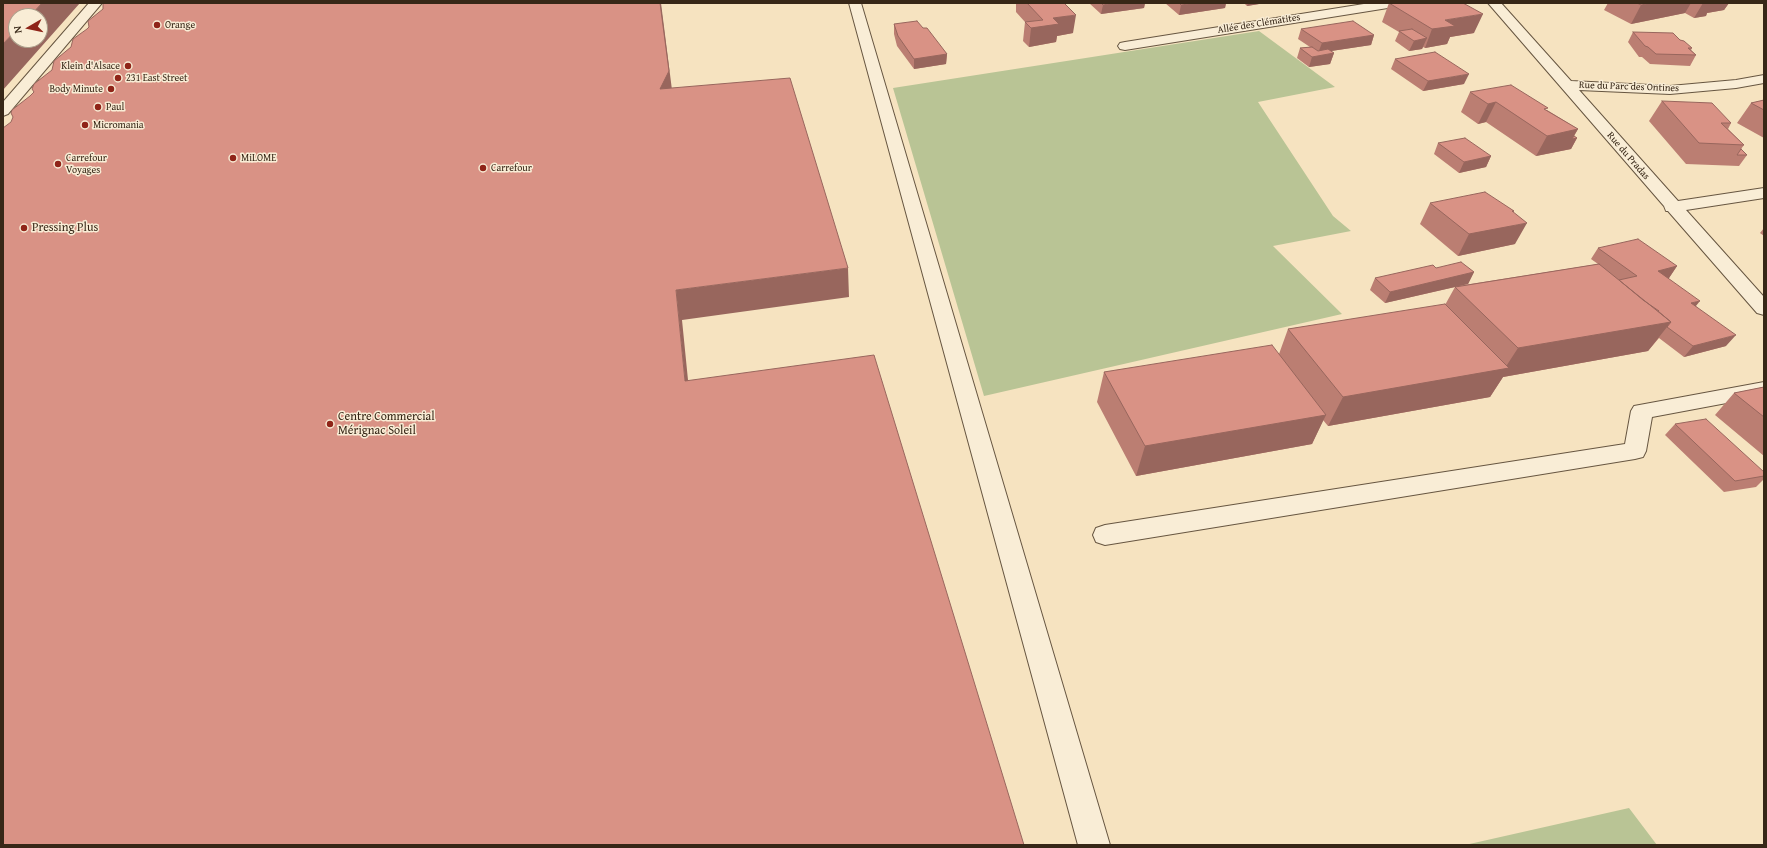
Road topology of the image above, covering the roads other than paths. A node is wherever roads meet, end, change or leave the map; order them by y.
1 (96, 3) edge
2 (855, 3) edge
3 (1394, 3) edge
4 (1494, 3) edge
5 (1125, 46) dead end
6 (1763, 77) edge
7 (1566, 85) junction
8 (3, 111) edge
9 (1764, 193) edge
10 (1672, 207) junction
11 (1764, 309) edge
12 (1764, 389) edge
13 (1104, 535) dead end
14 (1094, 845) edge

1 - 8 street
2 - 14 street
3 - 5 street, Allée des Clématites
4 - 7 street, Rue du Pradas
6 - 7 street, Rue du Parc des Ontines
7 - 10 street, Rue du Pradas
9 - 10 street
10 - 11 street, Rue du Pradas
12 - 13 street

